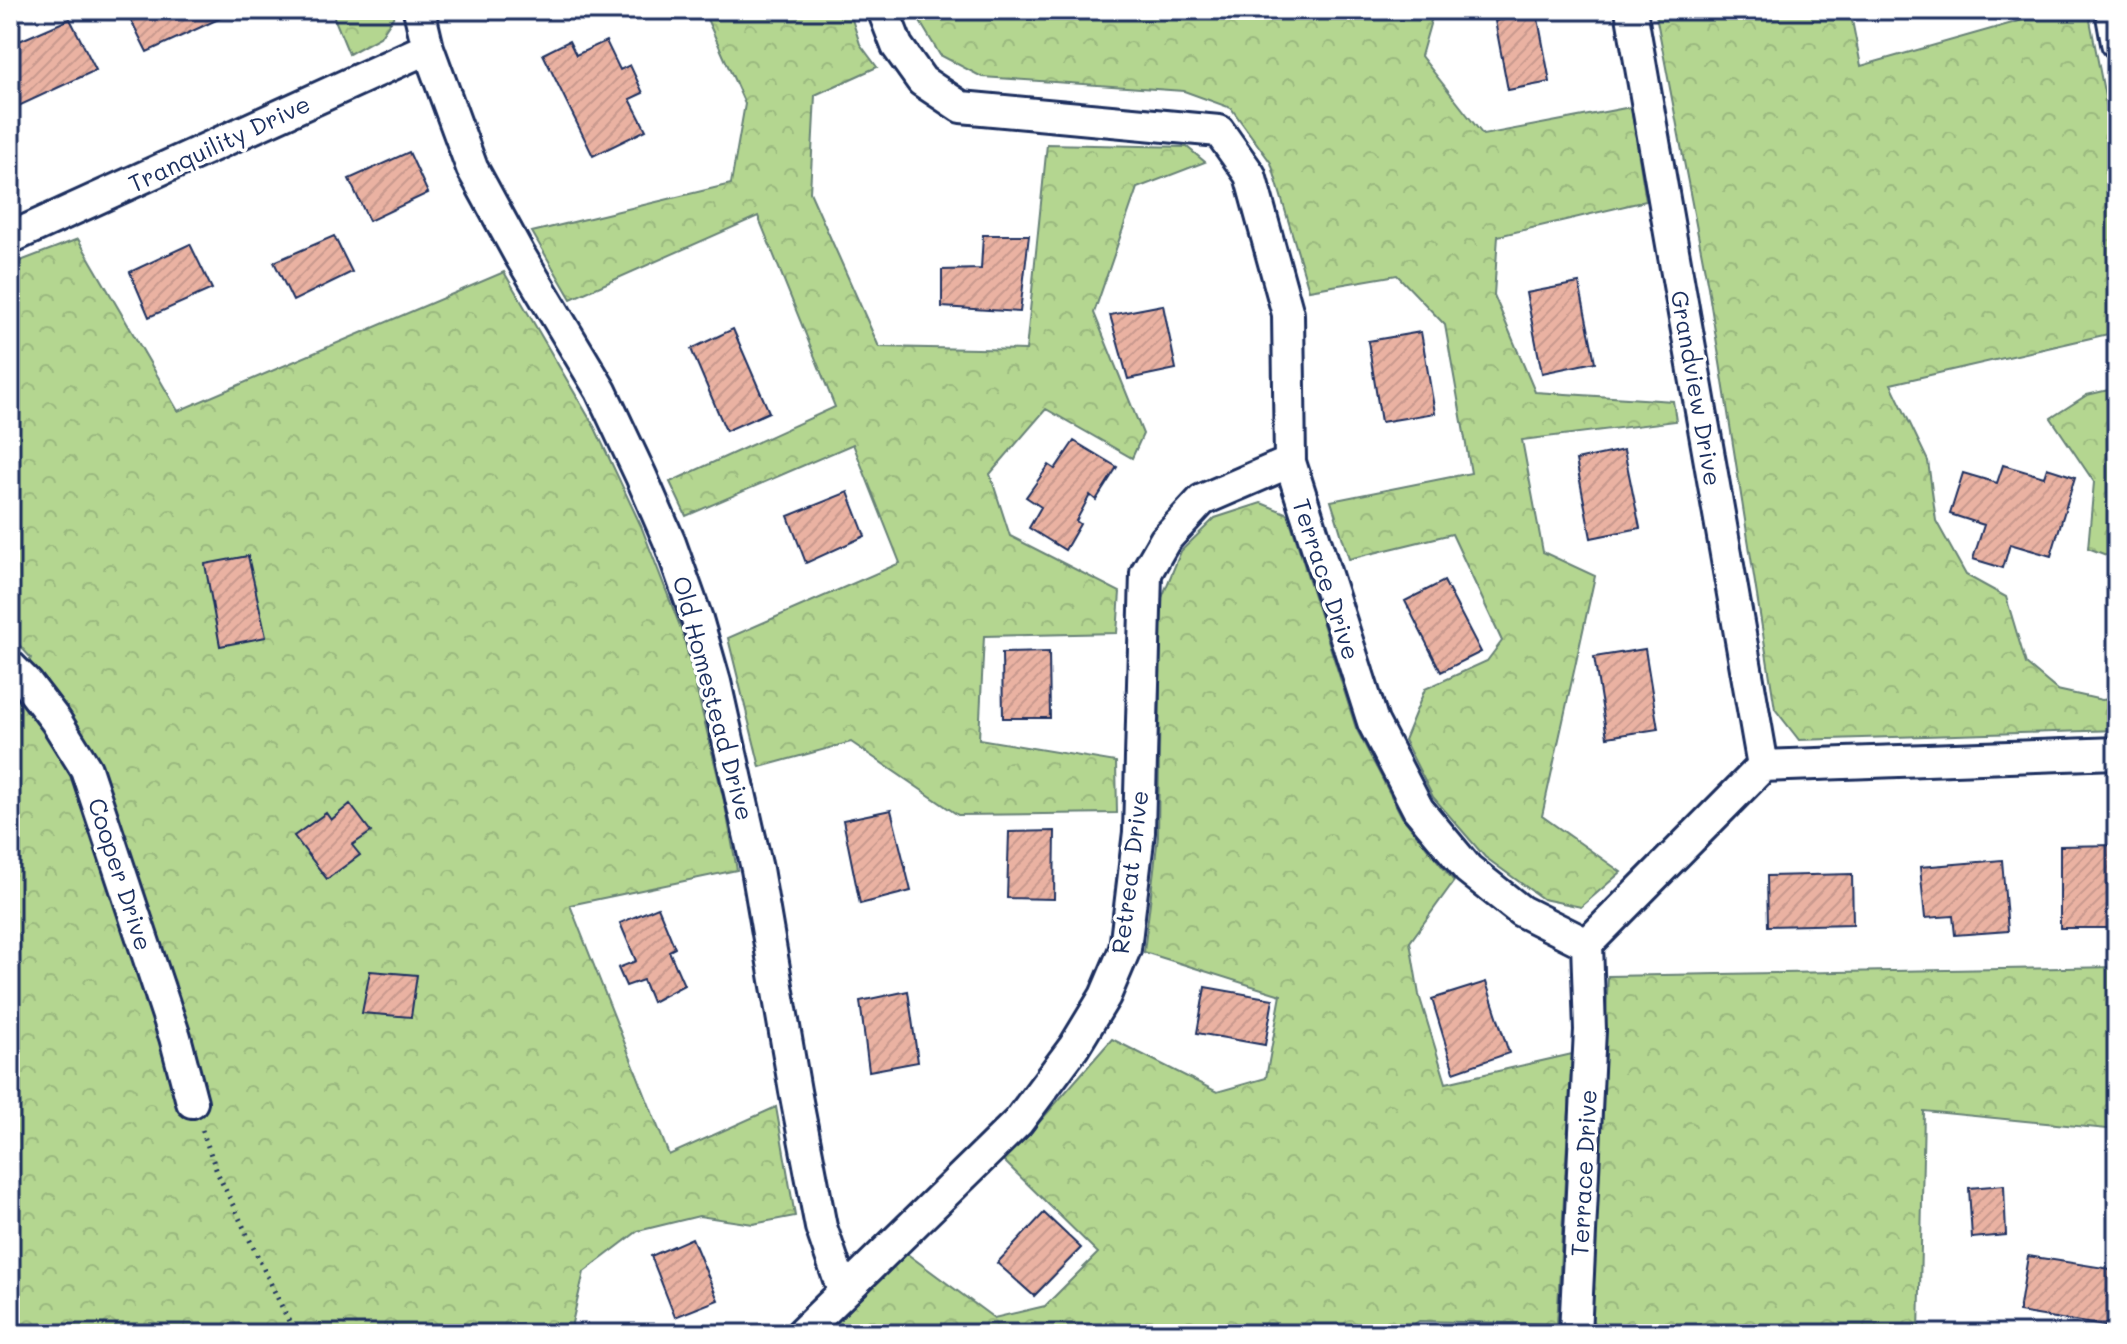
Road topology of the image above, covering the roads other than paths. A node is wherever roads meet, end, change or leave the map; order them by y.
1 (419, 10) edge
2 (883, 10) edge
3 (1631, 10) edge
4 (2111, 10) edge
5 (2117, 43) edge
6 (428, 48) junction
7 (10, 238) edge
8 (1290, 462) junction
9 (10, 666) edge
10 (2117, 753) edge
11 (1763, 766) junction
12 (1587, 944) junction
13 (192, 1102) road end
14 (843, 1291) junction
15 (801, 1334) edge
16 (1575, 1334) edge

1 - 6 street, Old Homestead Drive
2 - 8 street, Terrace Drive
3 - 11 street, Grandview Drive
4 - 5 street
6 - 7 street, Tranquility Drive
6 - 14 street, Old Homestead Drive
8 - 12 street, Terrace Drive
8 - 14 street, Retreat Drive
9 - 13 street, Cooper Drive
10 - 11 street
11 - 12 street
12 - 16 street, Terrace Drive
14 - 15 street, Retreat Drive

